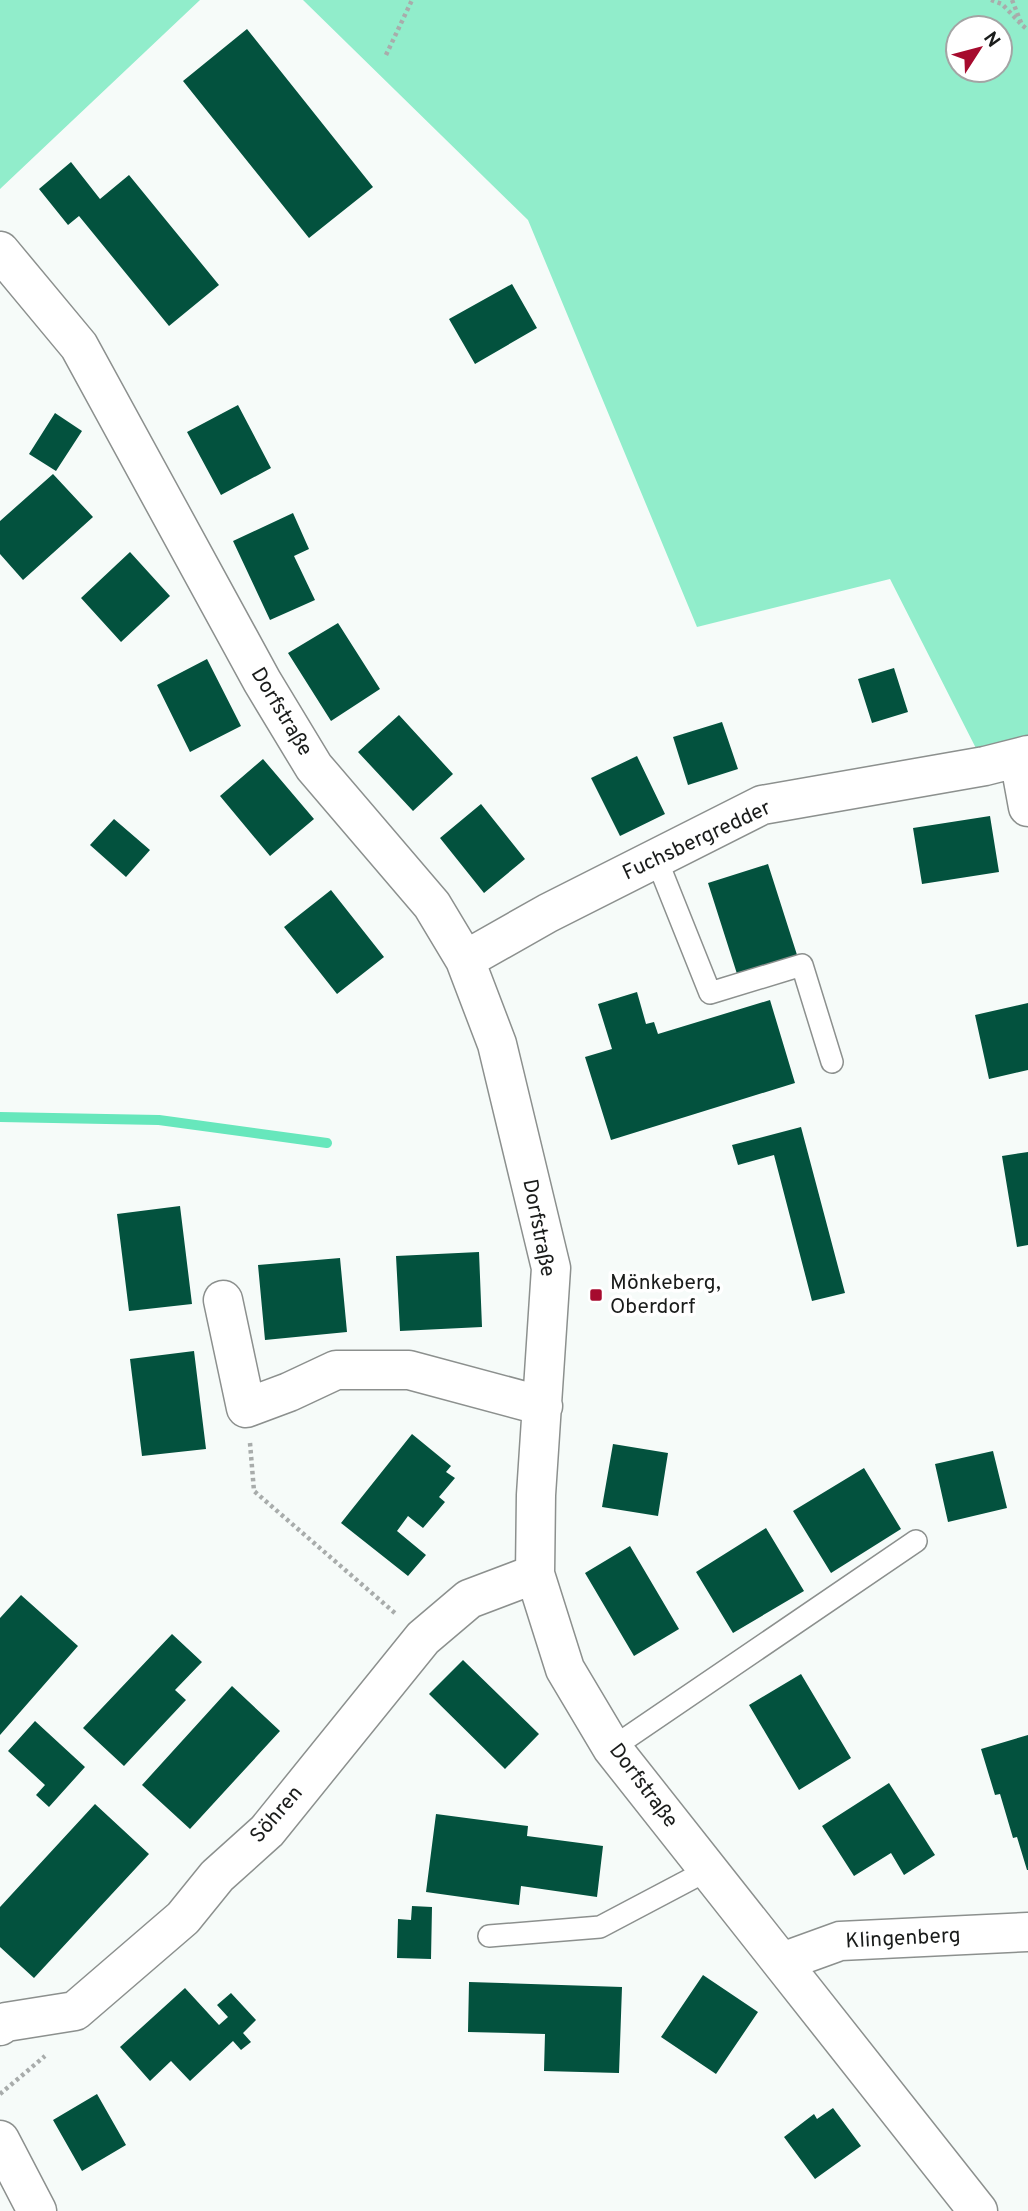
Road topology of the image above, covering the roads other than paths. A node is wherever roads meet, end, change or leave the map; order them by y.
1 (0, 251) edge
2 (1024, 757) edge
3 (1028, 807) edge
4 (656, 859) junction
5 (465, 960) junction
6 (832, 1062) dead end
7 (223, 1300) dead end
8 (543, 1406) junction
9 (916, 1541) dead end
10 (535, 1574) junction
11 (612, 1748) junction
12 (708, 1870) junction
13 (1028, 1932) edge
14 (489, 1936) dead end
15 (782, 1962) junction
16 (0, 2026) edge
17 (0, 2140) edge
18 (37, 2211) edge
19 (978, 2211) edge

1 - 5 street, Dorfstraße
2 - 3 street
2 - 4 street, Fuchsbergredder
4 - 5 street, Fuchsbergredder
4 - 6 lane
5 - 8 street, Dorfstraße
7 - 8 street
8 - 10 street, Dorfstraße
9 - 11 lane
10 - 11 street, Dorfstraße
10 - 16 street, Söhren
11 - 12 street, Dorfstraße
12 - 14 lane
12 - 15 street, Dorfstraße
13 - 15 street, Klingenberg
15 - 19 street, Dorfstraße
17 - 18 street

